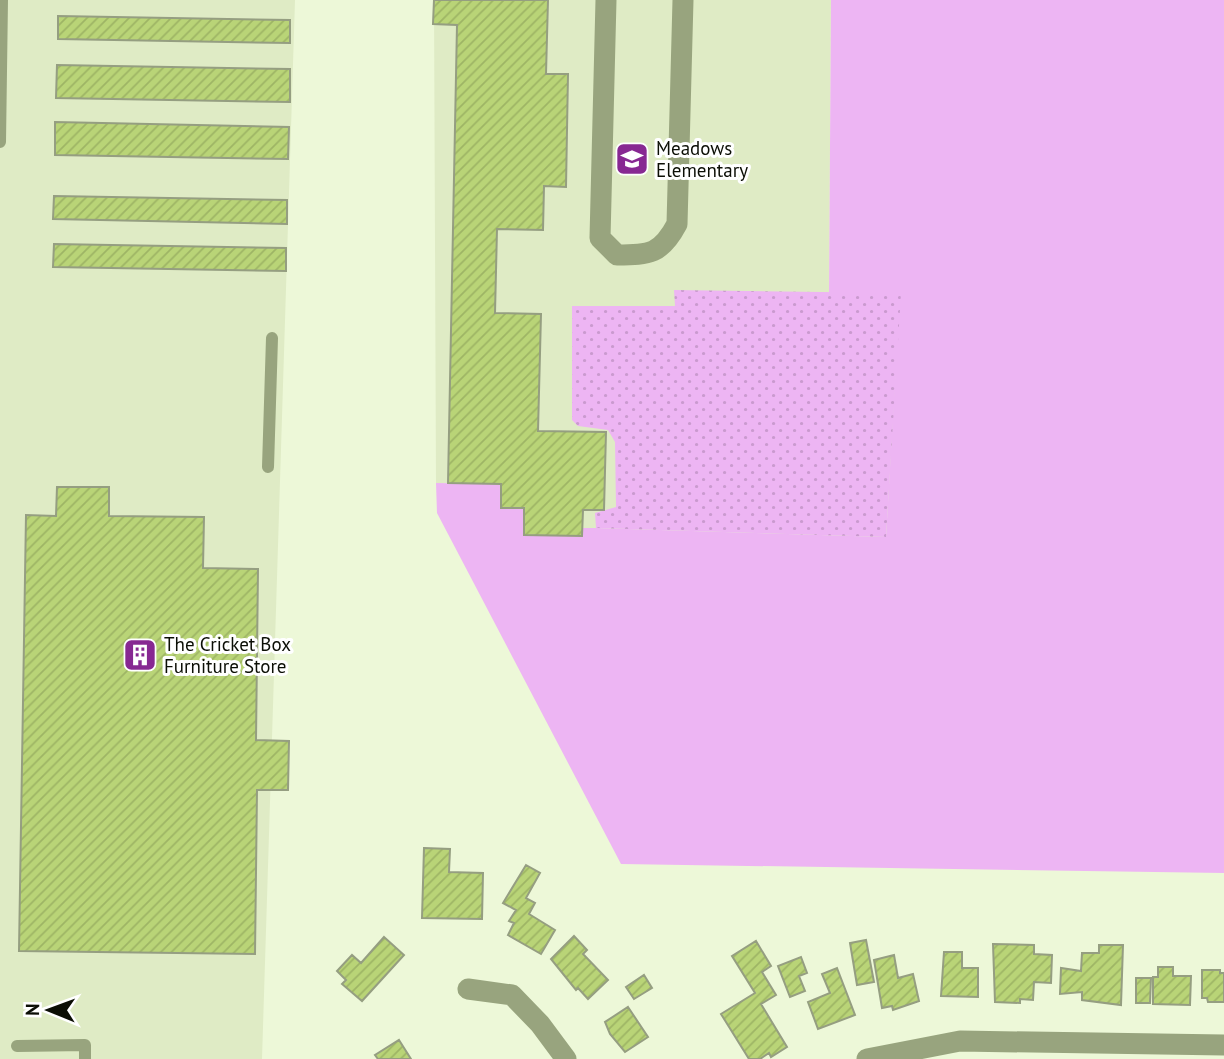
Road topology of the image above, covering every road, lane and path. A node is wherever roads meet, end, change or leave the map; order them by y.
1 (2, 0) edge
2 (606, 0) edge
3 (683, 0) edge
4 (0, 142) edge
5 (272, 338) dead end
6 (268, 467) dead end
7 (468, 989) dead end
8 (1224, 1045) edge
9 (18, 1046) dead end
10 (85, 1059) edge
11 (566, 1059) edge
12 (867, 1059) edge

1 - 4 lane
2 - 3 street
5 - 6 lane
7 - 11 street
8 - 12 street
9 - 10 lane

